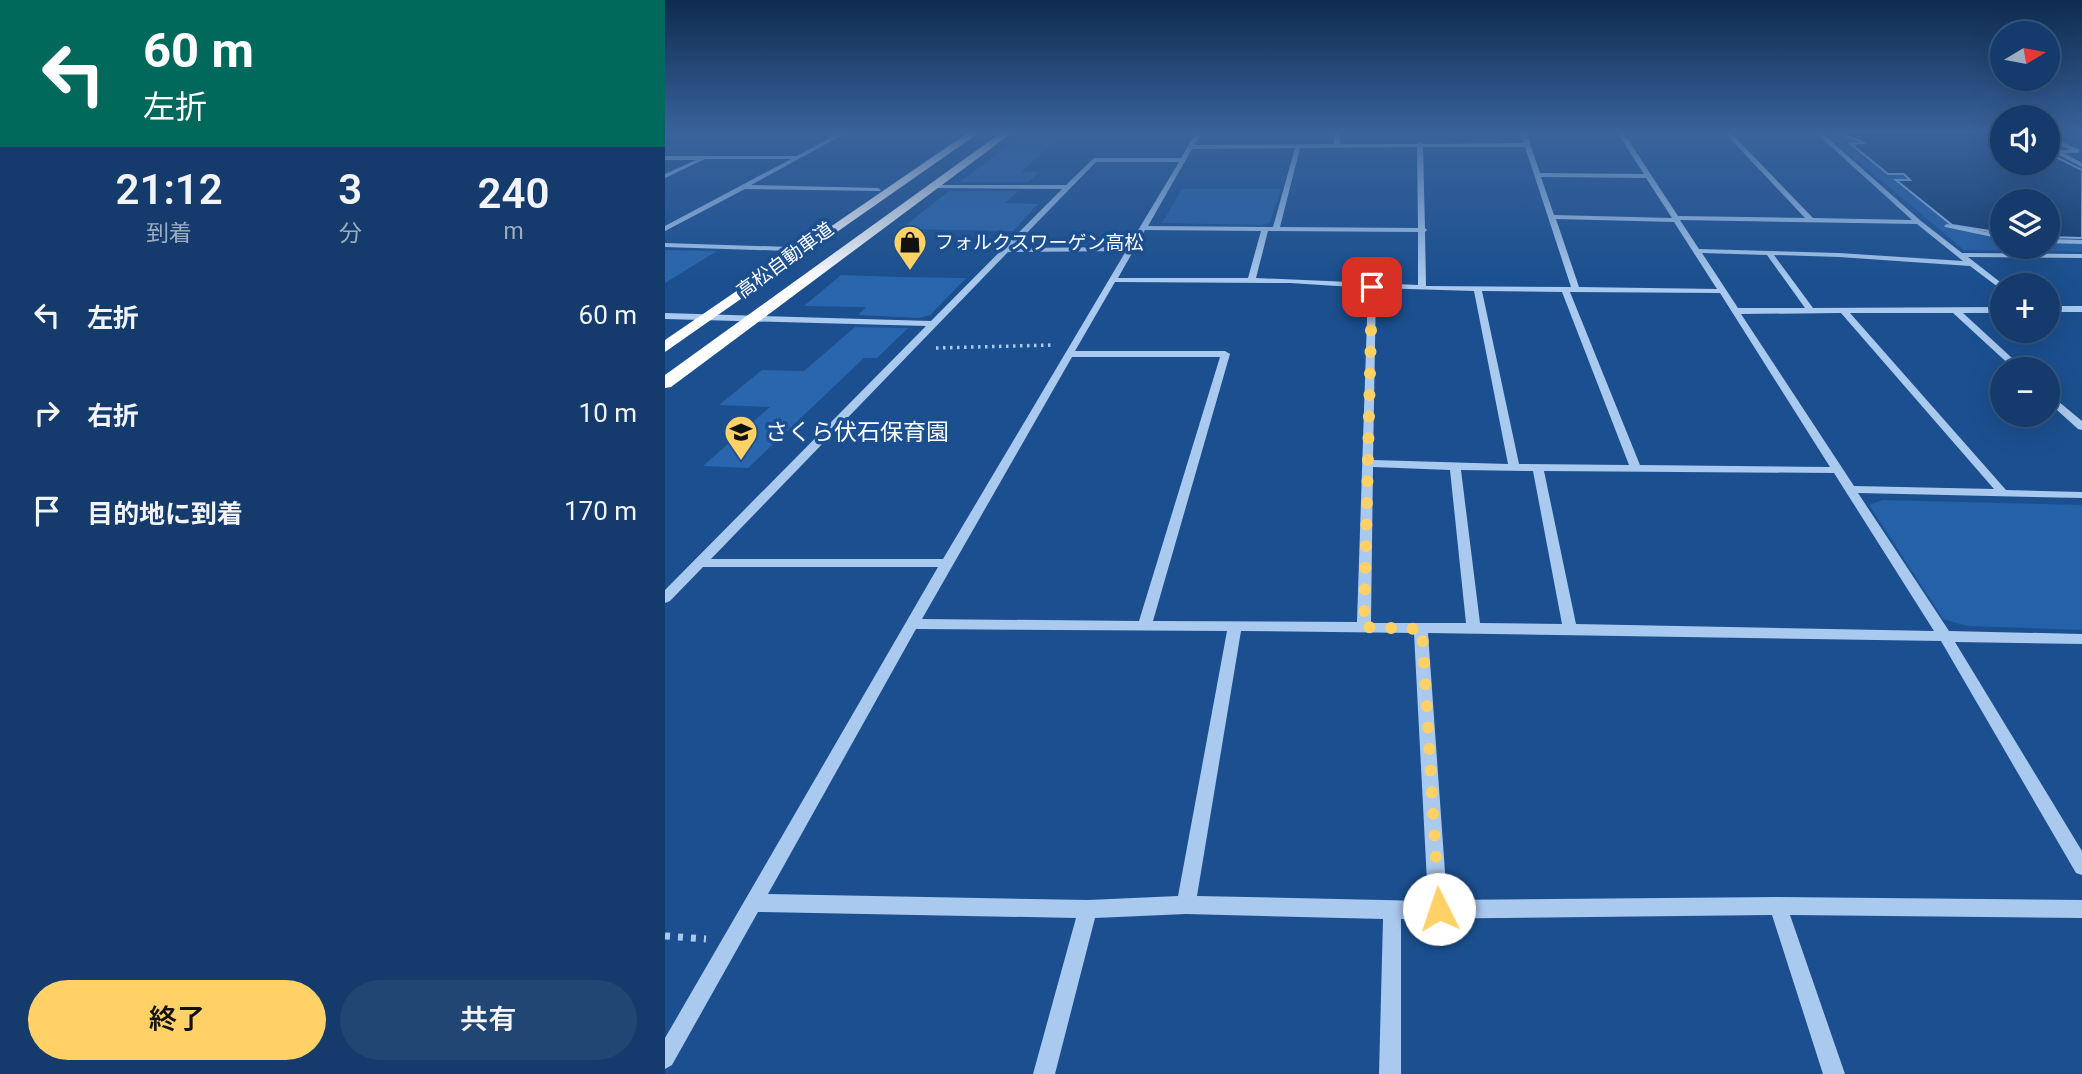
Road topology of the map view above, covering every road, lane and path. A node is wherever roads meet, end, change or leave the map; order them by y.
1 (751, 182) edge
2 (890, 182) edge
3 (903, 182) edge
4 (925, 182) edge
5 (941, 182) edge
6 (1073, 182) edge
7 (1170, 182) edge
8 (1289, 182) edge
9 (1421, 182) edge
10 (1540, 182) edge
11 (1652, 182) edge
12 (1775, 182) edge
13 (1874, 182) edge
14 (936, 186) junction
15 (742, 187) junction
16 (1068, 187) junction
17 (878, 190) junction
18 (1552, 217) junction
19 (1676, 219) junction
20 (1811, 220) junction
21 (1919, 222) junction
22 (1947, 226) dead end
23 (1144, 228) junction
24 (665, 229) edge
25 (1265, 229) junction
26 (1276, 230) junction
27 (1423, 230) junction
28 (1990, 235) edge
29 (2060, 241) edge
30 (2082, 242) edge
31 (665, 245) edge
32 (791, 249) junction
33 (1131, 249) junction
34 (1007, 250) junction
35 (1696, 251) junction
36 (1768, 252) junction
37 (1962, 255) junction
38 (2082, 256) edge
39 (1974, 264) junction
40 (1990, 278) edge
41 (1113, 280) junction
42 (1251, 281) junction
43 (1372, 287) junction
44 (1422, 288) junction
45 (1478, 289) junction
46 (1570, 289) junction
47 (1721, 291) junction
48 (2060, 309) edge
49 (2082, 309) edge
50 (1955, 310) junction
51 (1990, 310) edge
52 (1735, 311) junction
53 (1811, 311) junction
54 (1845, 311) junction
55 (665, 316) edge
56 (689, 317) junction
57 (752, 319) junction
58 (932, 324) junction
59 (665, 333) edge
60 (665, 347) edge
61 (907, 348) junction
62 (1072, 349) junction
63 (2006, 357) edge
64 (665, 369) edge
65 (665, 383) edge
66 (2060, 407) edge
67 (2082, 427) edge
68 (1368, 463) junction
69 (1455, 467) junction
70 (1514, 467) junction
71 (1538, 467) junction
72 (1636, 468) junction
73 (1838, 470) junction
74 (1850, 489) junction
75 (2004, 494) junction
76 (2082, 495) edge
77 (947, 563) junction
78 (700, 564) junction
79 (665, 598) edge
80 (912, 624) junction
81 (1145, 624) junction
82 (1235, 626) junction
83 (1364, 627) junction
84 (1422, 629) junction
85 (1474, 629) junction
86 (1570, 629) junction
87 (1944, 635) junction
88 (2082, 639) edge
89 (2082, 867) edge
90 (753, 903) junction
91 (1186, 905) junction
92 (1778, 906) junction
93 (1088, 909) junction
94 (1392, 909) junction
95 (1439, 909) junction
96 (2082, 909) edge
97 (665, 936) edge
98 (732, 940) junction
99 (665, 1059) edge
100 (1044, 1074) edge
101 (1390, 1074) edge
102 (1834, 1074) edge

1 - 15 street
2 - 17 highway
3 - 60 highway, 高松自動車道
4 - 64 highway, 高松自動車道
5 - 14 highway
6 - 16 street
7 - 23 street
8 - 26 street
9 - 27 street
10 - 18 street
11 - 19 street
12 - 20 street
13 - 21 street
14 - 16 street
14 - 57 highway
15 - 17 street
15 - 24 street
16 - 34 street
17 - 32 highway
18 - 19 street
18 - 46 street
19 - 20 street
19 - 35 street
20 - 21 street
21 - 37 street
22 - 28 street
23 - 25 street
23 - 33 street
25 - 26 street
25 - 42 street
26 - 27 street
27 - 44 street
29 - 30 street
31 - 32 street
32 - 56 highway
33 - 34 street
33 - 41 street
34 - 58 street
35 - 36 street
35 - 47 street
36 - 39 street
36 - 53 street
37 - 38 street
37 - 39 street
39 - 40 street
41 - 42 street
41 - 62 street
42 - 43 street
43 - 44 street
43 - 68 street
44 - 45 street
45 - 46 street
45 - 70 street
46 - 47 street
46 - 72 street
47 - 52 street
48 - 49 street
50 - 51 street
50 - 54 street
50 - 63 street
52 - 53 street
52 - 73 street
53 - 54 street
54 - 75 street
55 - 56 street
56 - 57 street
56 - 59 highway
57 - 58 street
57 - 65 highway
58 - 61 street
61 - 62 path
61 - 78 street
62 - 77 street
62 - 81 street
66 - 67 street
68 - 69 street
68 - 83 street
69 - 70 street
69 - 85 street
70 - 71 street
71 - 72 street
71 - 86 street
72 - 73 street
73 - 74 street
74 - 75 street
74 - 87 street
75 - 76 street
77 - 78 street
77 - 80 street
78 - 79 street
80 - 81 street
80 - 90 street
81 - 82 street
82 - 83 street
82 - 91 street
83 - 84 street
84 - 85 street
84 - 95 street
85 - 86 street
86 - 87 street
87 - 88 street
87 - 89 street
90 - 93 street
90 - 98 street
91 - 93 street
91 - 94 street
92 - 95 street
92 - 96 street
92 - 102 street
93 - 100 street
94 - 95 street
94 - 101 street
97 - 98 path
98 - 99 street

